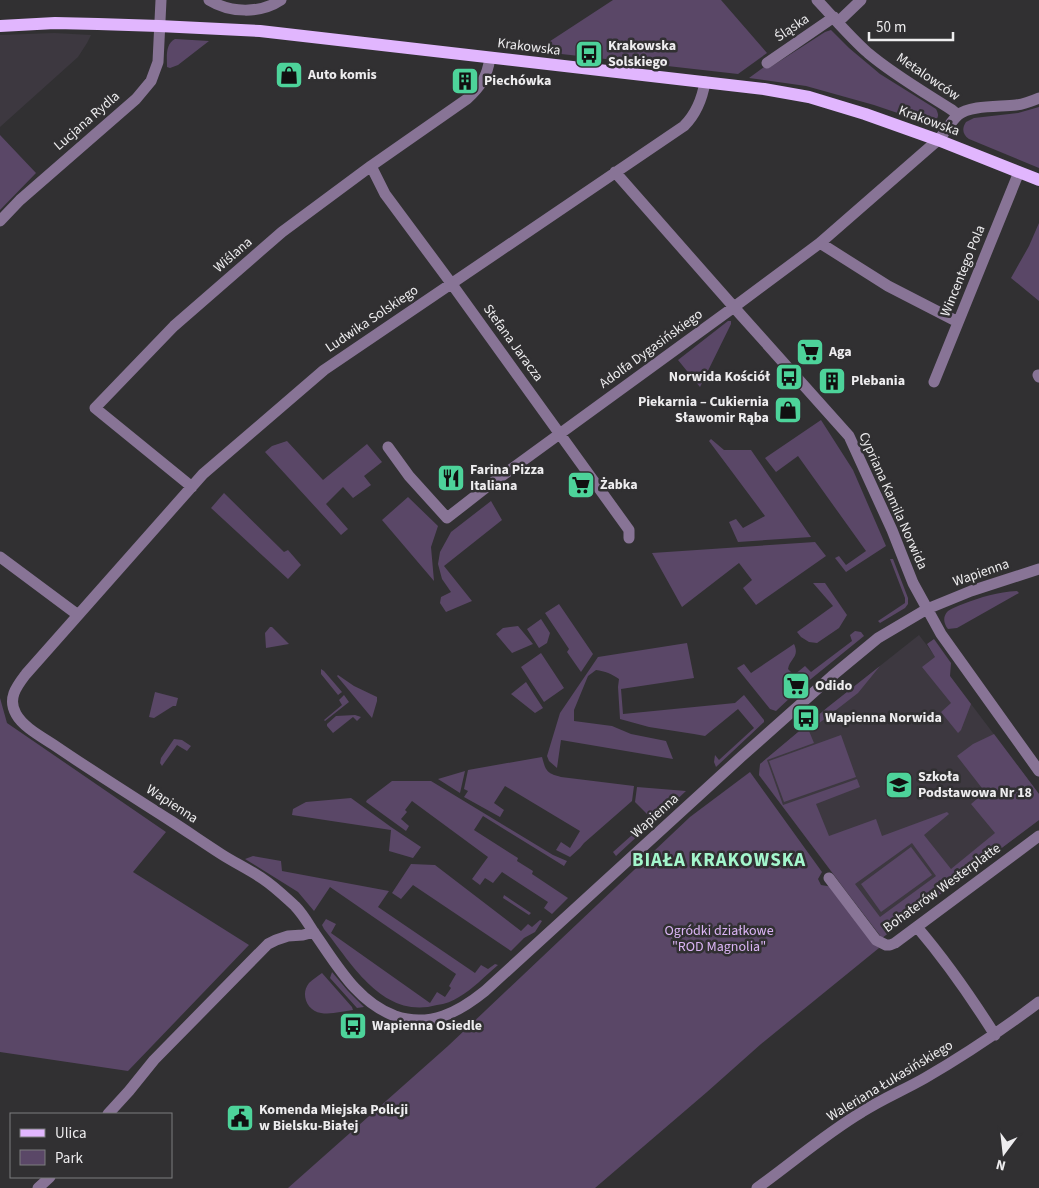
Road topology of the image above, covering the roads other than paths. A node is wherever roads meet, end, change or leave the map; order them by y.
1 (161, 0) edge
2 (209, 0) edge
3 (281, 0) edge
4 (817, 0) edge
5 (860, 0) edge
6 (836, 19) junction
7 (0, 26) edge
8 (159, 26) junction
9 (490, 58) junction
10 (767, 62) dead end
11 (705, 82) junction
12 (1039, 98) edge
13 (958, 115) junction
14 (938, 140) junction
15 (371, 166) junction
16 (615, 172) junction
17 (1019, 172) junction
18 (1039, 180) edge
19 (0, 221) edge
20 (820, 243) junction
21 (451, 283) junction
22 (734, 307) junction
23 (958, 322) junction
24 (934, 382) dead end
25 (560, 433) junction
26 (388, 448) dead end
27 (192, 487) junction
28 (629, 538) dead end
29 (0, 557) edge
30 (1039, 568) edge
31 (927, 609) junction
32 (78, 615) junction
33 (12, 706) joint
34 (1039, 771) edge
35 (1039, 836) edge
36 (829, 878) dead end
37 (917, 927) junction
38 (314, 932) junction
39 (1039, 1002) edge
40 (994, 1035) junction
41 (109, 1113) edge
42 (49, 1178) edge
43 (38, 1188) edge
44 (757, 1188) edge

1 - 8 street, Lucjana Rydla
2 - 3 street
4 - 6 street, Metalowców
5 - 6 street, Śląska
6 - 10 street, Śląska
6 - 13 street, Metalowców
7 - 8 main road, Krakowska
8 - 9 main road, Krakowska
8 - 19 street, Lucjana Rydla
9 - 11 main road, Krakowska
9 - 15 street, Wiślana
11 - 14 main road, Krakowska
11 - 16 street, Ludwika Solskiego
12 - 13 street
13 - 14 street, Adolfa Dygasińskiego
14 - 17 main road, Krakowska
14 - 20 street, Adolfa Dygasińskiego
15 - 21 street, Stefana Jaracza
15 - 27 street, Wiślana
16 - 21 street, Ludwika Solskiego
16 - 22 street, Cypriana Kamila Norwida
17 - 18 main road, Krakowska
17 - 23 street, Wincentego Pola
20 - 22 street, Adolfa Dygasińskiego
20 - 23 street
21 - 25 street, Stefana Jaracza
21 - 27 street, Ludwika Solskiego
22 - 25 street, Adolfa Dygasińskiego
22 - 31 street, Cypriana Kamila Norwida
23 - 24 street, Wincentego Pola
25 - 26 street, Adolfa Dygasińskiego
25 - 28 street, Stefana Jaracza
27 - 32 street, Ludwika Solskiego
29 - 32 street
30 - 31 street, Wapienna
31 - 34 street, Cypriana Kamila Norwida
31 - 38 street, Wapienna
32 - 33 street, Ludwika Solskiego
33 - 38 street, Wapienna
35 - 37 street, Bohaterów Westerplatte
36 - 37 street, Bohaterów Westerplatte
37 - 40 street
38 - 41 street
39 - 40 street, Waleriana Łukasińskiego
40 - 44 street, Waleriana Łukasińskiego
42 - 43 street

